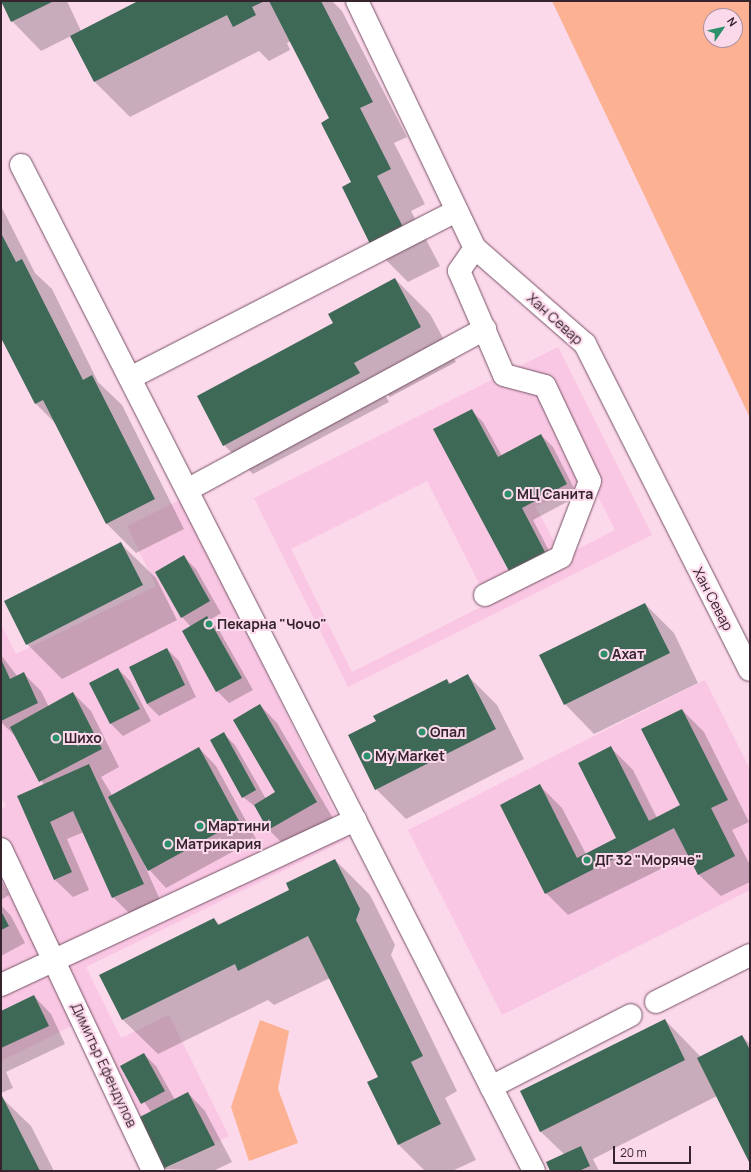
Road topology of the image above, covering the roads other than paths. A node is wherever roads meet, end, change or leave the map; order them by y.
1 (357, 1) edge
2 (21, 164) dead end
3 (457, 211) junction
4 (475, 248) junction
5 (484, 329) junction
6 (130, 378) junction
7 (187, 490) junction
8 (485, 595) dead end
9 (750, 670) edge
10 (355, 820) junction
11 (1, 849) edge
12 (750, 955) edge
13 (54, 960) junction
14 (1, 985) edge
15 (656, 1002) dead end
16 (631, 1015) dead end
17 (491, 1087) junction
18 (153, 1171) edge
19 (534, 1171) edge

1 - 3 street, Хан Севар
2 - 6 street
3 - 4 street, Хан Севар
3 - 6 street
4 - 5 street
4 - 9 street, Хан Севар
5 - 7 street
5 - 8 street
6 - 7 street
7 - 10 street
10 - 13 street
10 - 17 street
11 - 13 street, Димитър Ефендулов
12 - 15 street
13 - 14 street
13 - 18 street, Димитър Ефендулов
16 - 17 street
17 - 19 street

